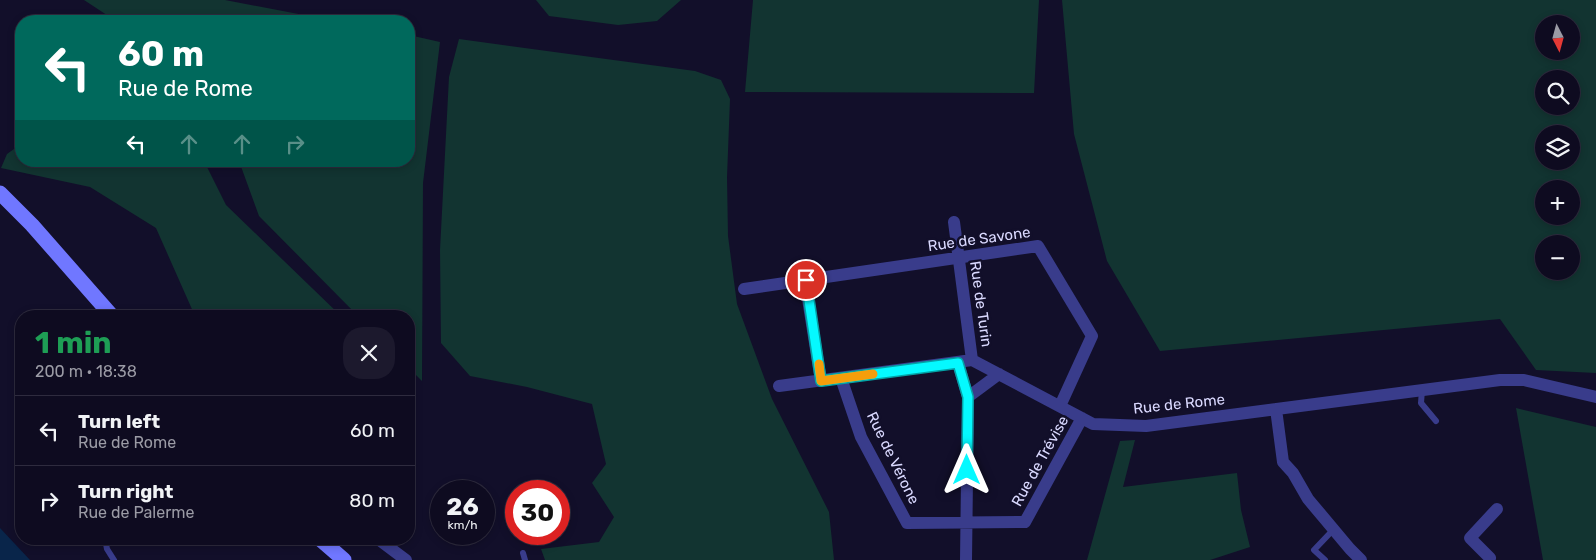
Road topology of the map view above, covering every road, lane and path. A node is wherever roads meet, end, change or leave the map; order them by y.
1 (0, 193) edge
2 (954, 222) dead end
3 (958, 258) junction
4 (806, 280) junction
5 (744, 290) dead end
6 (107, 310) edge
7 (972, 360) junction
8 (958, 363) junction
9 (999, 374) junction
10 (841, 378) junction
11 (821, 381) junction
12 (779, 386) dead end
13 (1422, 390) junction
14 (968, 397) junction
15 (1596, 397) edge
16 (1060, 406) junction
17 (1276, 409) junction
18 (1082, 418) junction
19 (1436, 422) dead end
20 (1497, 509) dead end
21 (967, 524) junction
22 (1333, 530) junction
23 (106, 545) edge
24 (327, 545) edge
25 (386, 545) edge
26 (114, 560) edge
27 (344, 560) edge
28 (406, 560) edge
29 (966, 560) edge
30 (1325, 560) edge
31 (1362, 560) edge
32 (1488, 560) edge

1 - 6 street
2 - 3 street, Rue de Turin
3 - 4 street, Rue de Savone
3 - 7 street, Rue de Turin
3 - 16 street, Rue de Savone
4 - 5 street, Rue de Savone
4 - 11 street
7 - 8 street
7 - 9 street, Rue de Rome
8 - 10 street
8 - 14 street
9 - 14 street
9 - 16 street, Rue de Rome
10 - 11 street
10 - 21 street, Rue de Vérone
11 - 12 street
13 - 15 street, Rue de Rome
13 - 17 street, Rue de Rome
13 - 19 lane
14 - 21 street
16 - 18 street, Rue de Rome
17 - 18 street, Rue de Rome
17 - 22 street
18 - 21 street, Rue de Trévise
20 - 32 street
21 - 29 street
22 - 30 lane
22 - 31 street
23 - 26 lane
24 - 27 street
25 - 28 street

